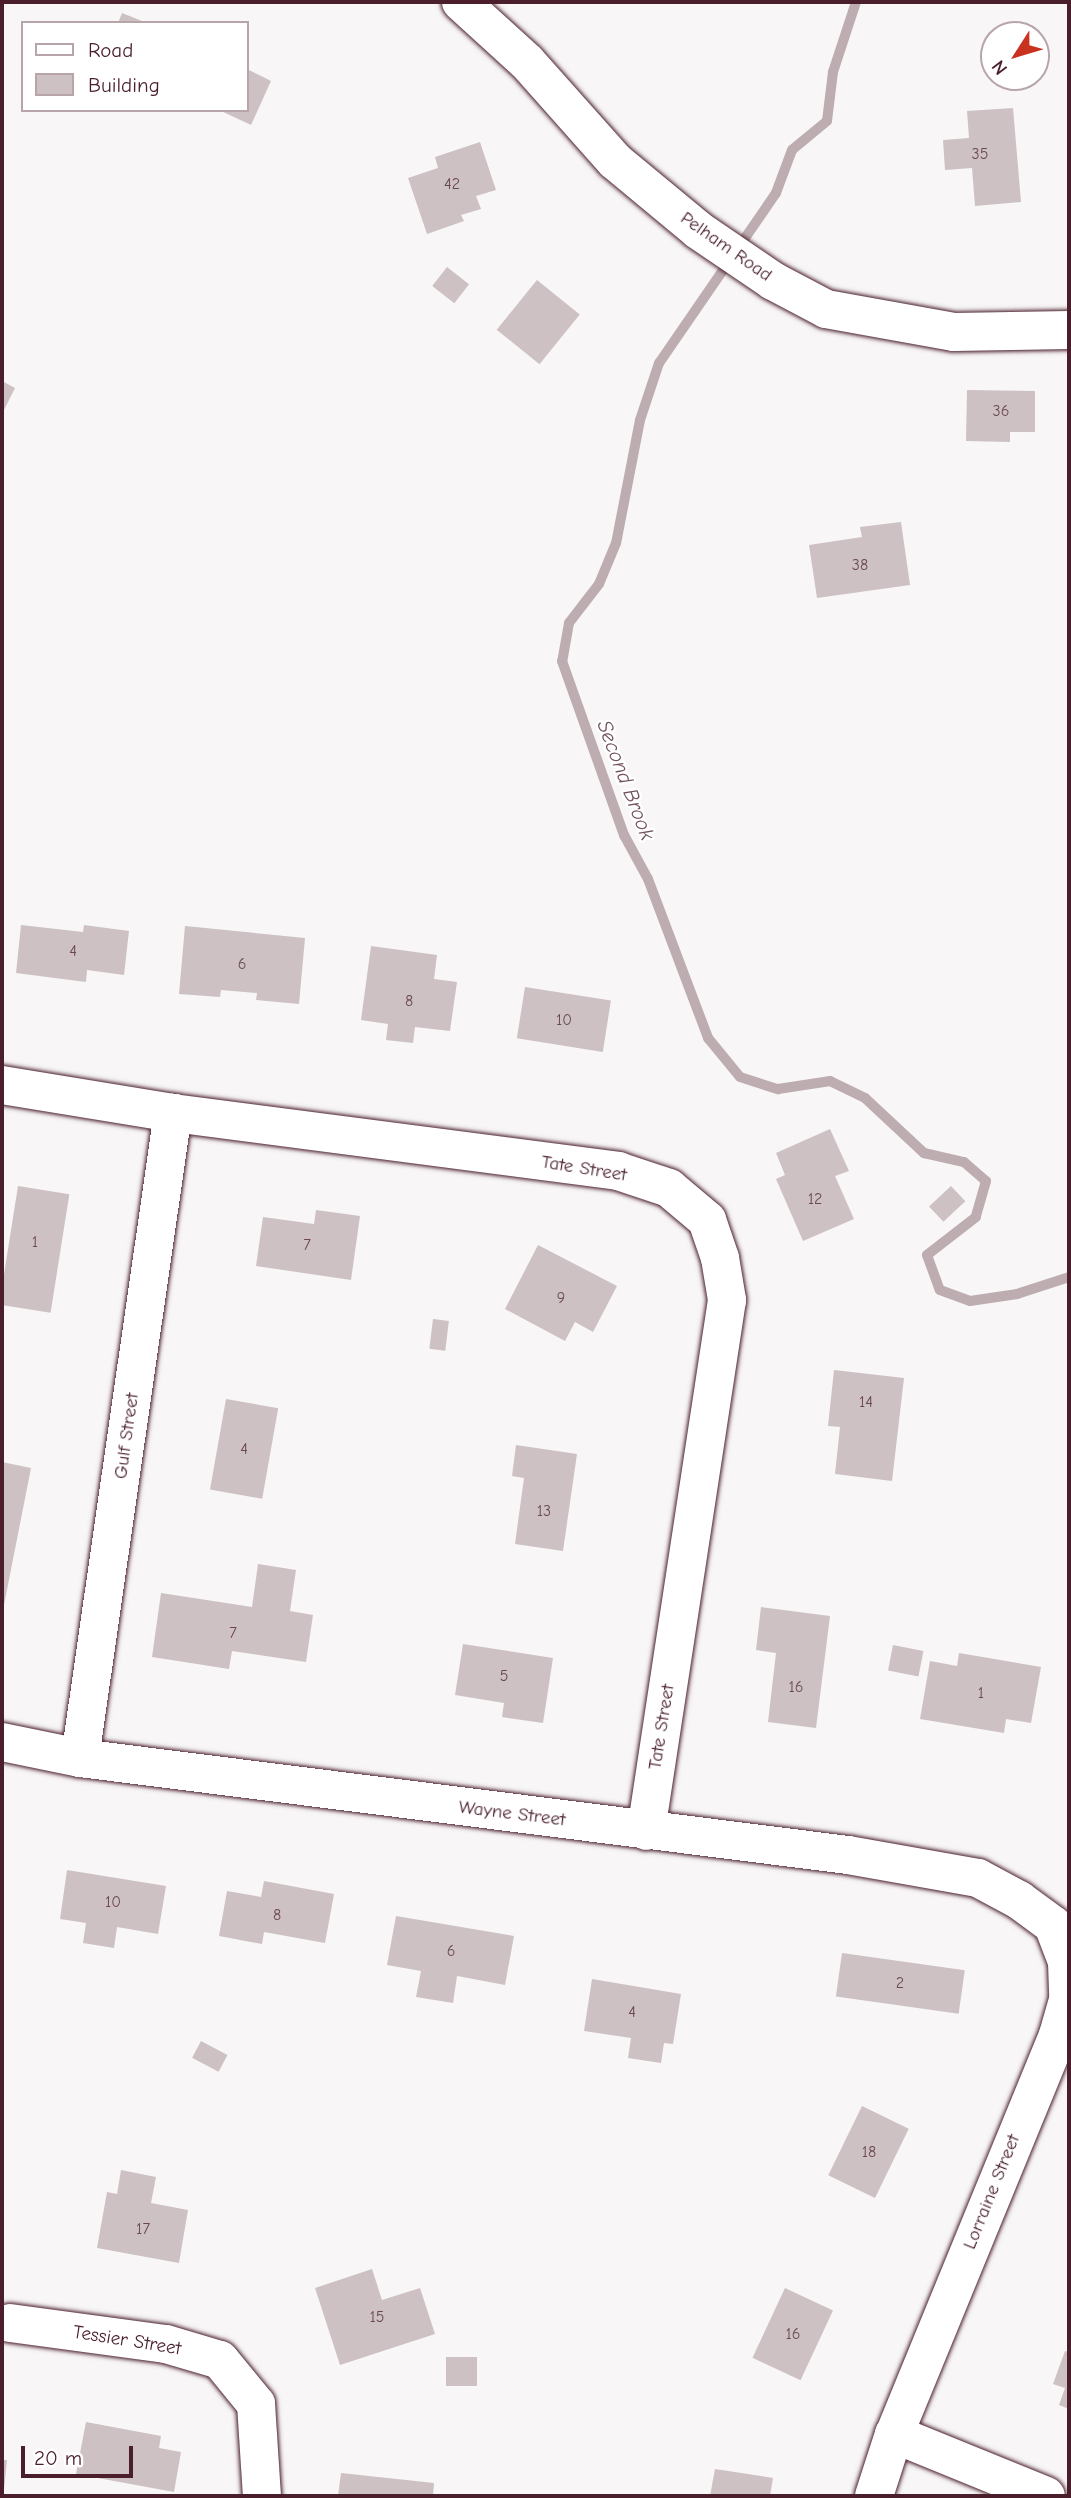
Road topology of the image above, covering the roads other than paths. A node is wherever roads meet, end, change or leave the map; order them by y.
1 (461, 2) edge
2 (1069, 330) edge
3 (2, 1086) edge
4 (173, 1114) junction
5 (2, 1742) edge
6 (80, 1758) junction
7 (646, 1831) junction
8 (1018, 1900) joint
9 (10, 2323) dead end
10 (894, 2434) junction
11 (262, 2496) edge
12 (874, 2496) edge
13 (1046, 2496) edge

1 - 2 street, Pelham Road
3 - 4 street, Tate Street
4 - 6 street, Gulf Street
4 - 7 street, Tate Street
5 - 6 street, Wayne Street
6 - 7 street, Wayne Street
7 - 8 street, Wayne Street
8 - 10 street, Lorraine Street
9 - 11 street, Tessier Street
10 - 12 street, Lorraine Street
10 - 13 street

